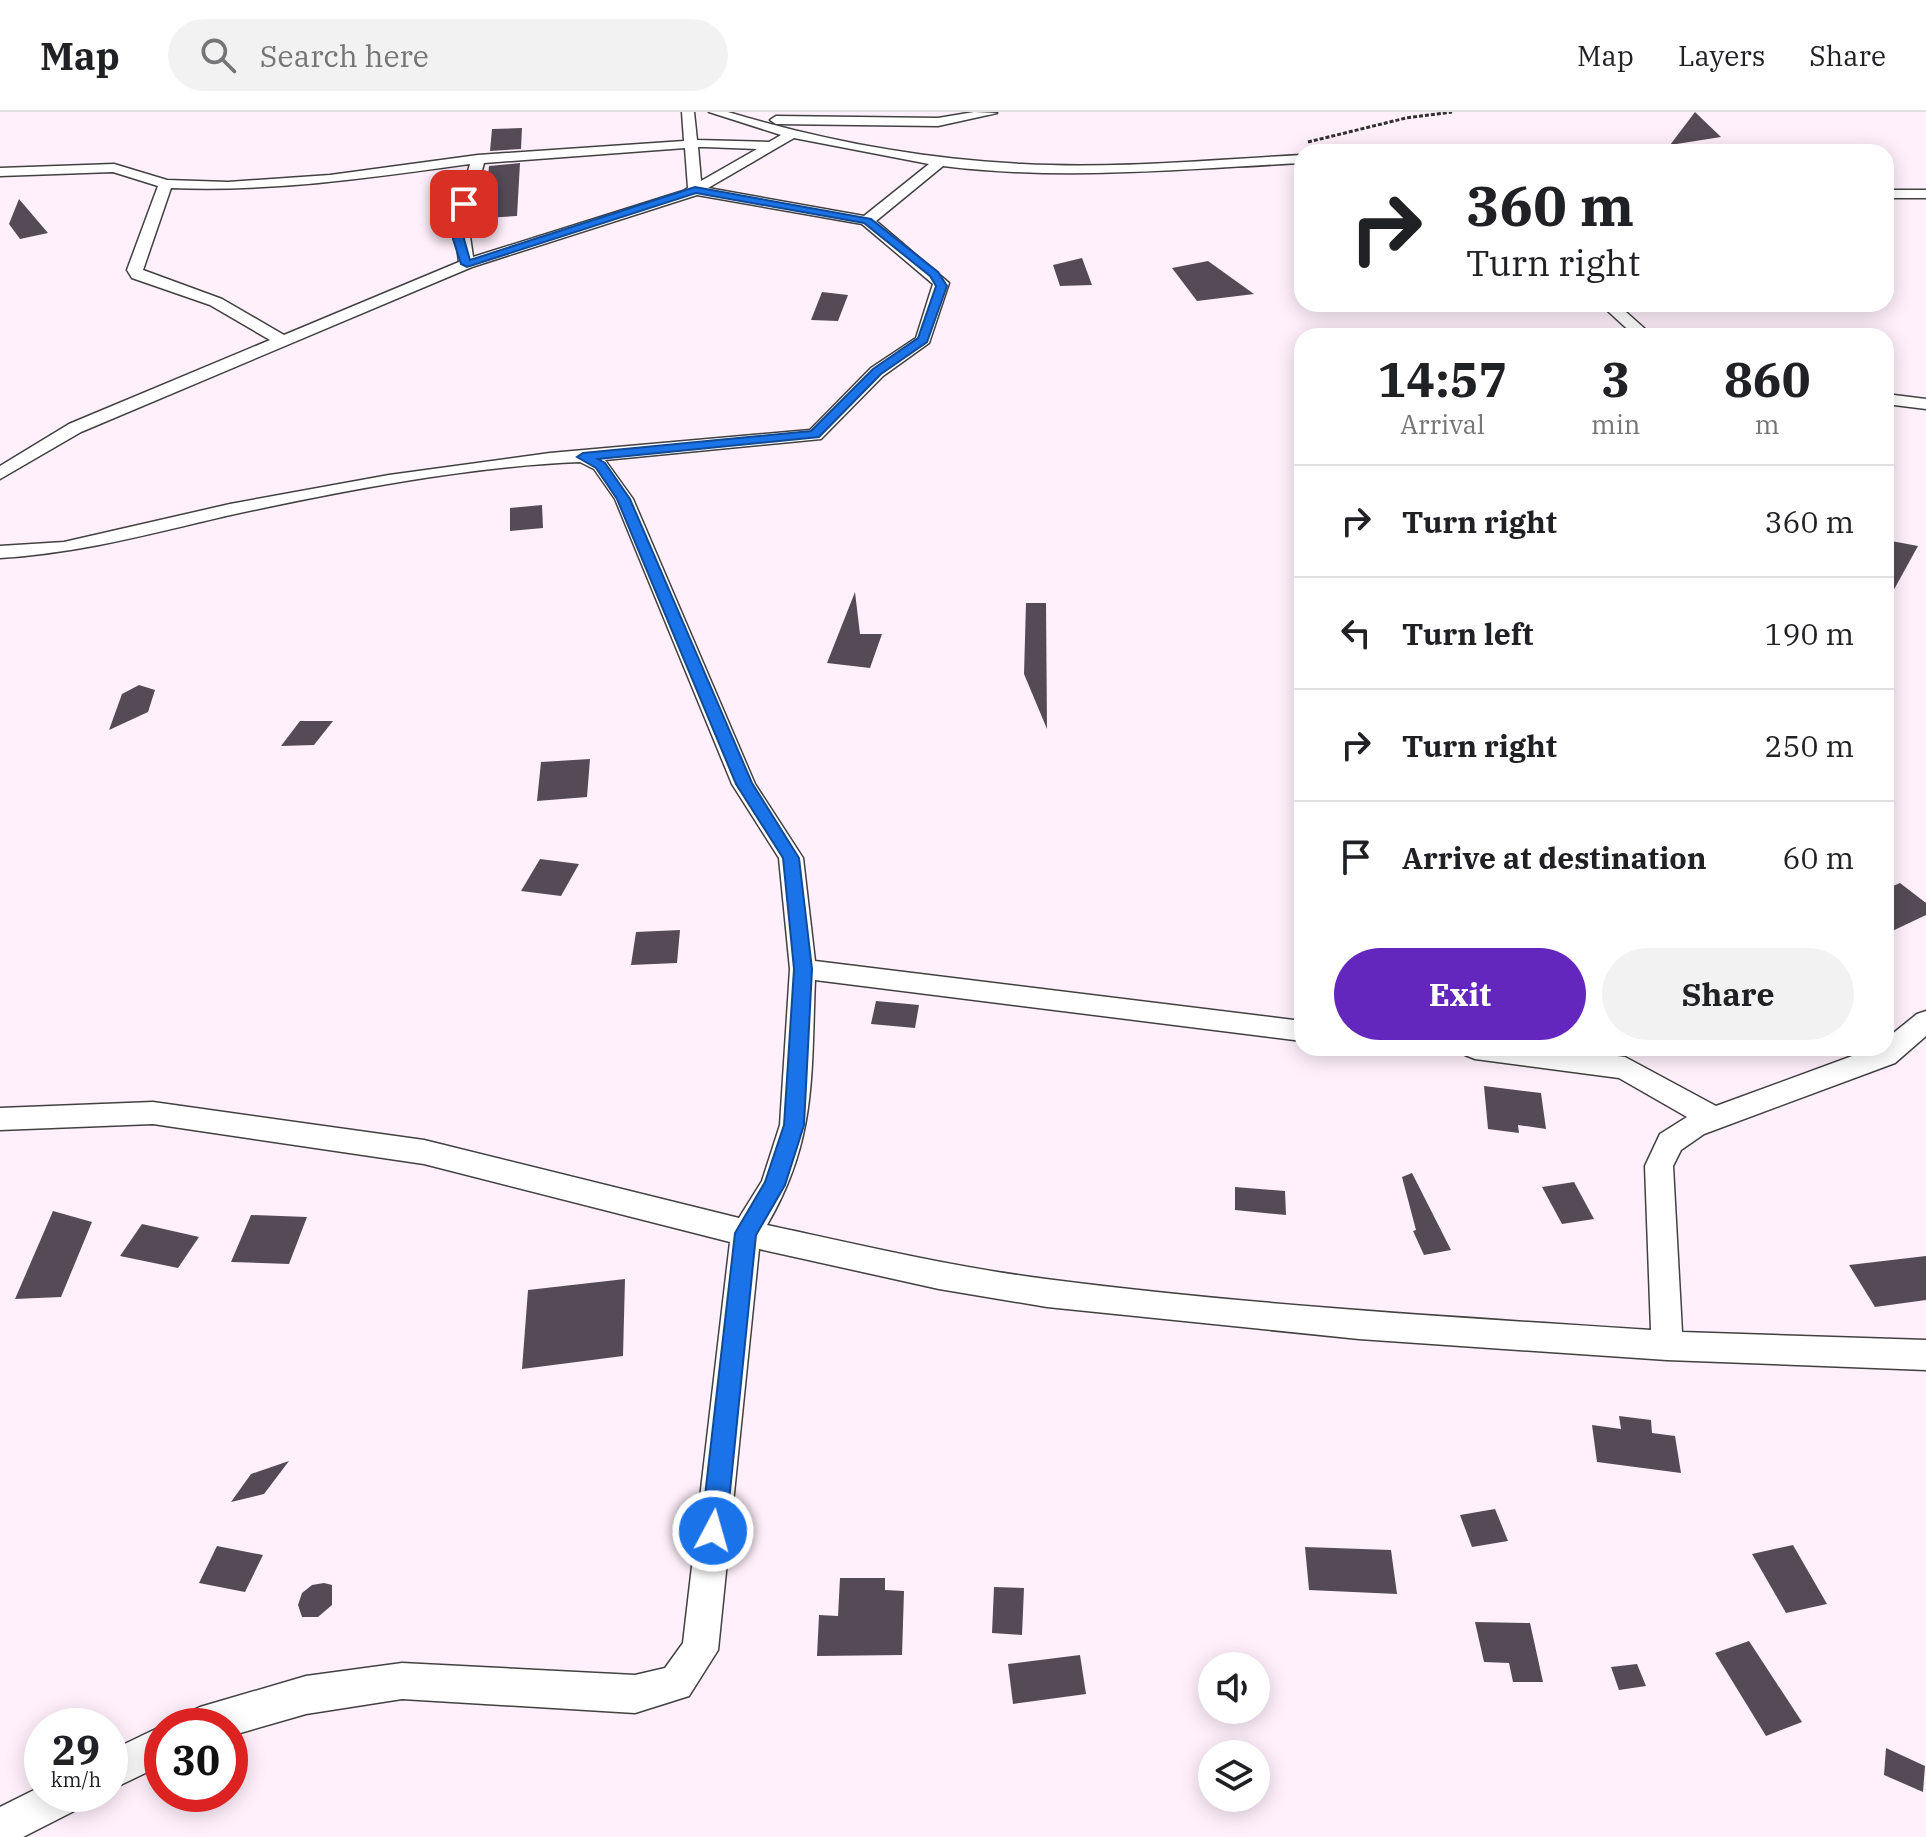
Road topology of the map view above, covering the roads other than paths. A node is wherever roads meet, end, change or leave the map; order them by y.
1 (688, 112) edge
2 (715, 112) edge
3 (991, 113) edge
4 (733, 118) junction
5 (791, 135) junction
6 (691, 143) junction
7 (773, 146) junction
8 (478, 159) junction
9 (1294, 159) edge
10 (940, 162) junction
11 (0, 172) edge
12 (166, 184) junction
13 (695, 190) junction
14 (1894, 194) edge
15 (1926, 194) edge
16 (867, 221) junction
17 (467, 264) junction
18 (1617, 312) edge
19 (1636, 328) edge
20 (283, 341) junction
21 (1894, 400) edge
22 (1926, 404) edge
23 (583, 457) junction
24 (0, 474) edge
25 (0, 552) edge
26 (803, 969) junction
27 (1926, 1021) edge
28 (1294, 1030) edge
29 (1894, 1048) edge
30 (1535, 1056) edge
31 (1882, 1056) edge
32 (0, 1119) edge
33 (1714, 1119) junction
34 (746, 1233) junction
35 (1667, 1346) junction
36 (1926, 1355) edge
37 (248, 1712) edge
38 (31, 1812) edge
39 (0, 1828) edge

1 - 6 street
2 - 4 street
3 - 4 street
4 - 5 street
5 - 7 street
5 - 10 street
6 - 7 street
6 - 8 street
6 - 13 street
7 - 13 street
8 - 12 street
8 - 17 street
9 - 10 street
10 - 16 street
11 - 12 street
12 - 20 street
13 - 16 street
13 - 17 street
14 - 15 street
16 - 23 street
17 - 20 street
18 - 19 street
20 - 24 street
21 - 22 street
23 - 25 street
23 - 26 street
26 - 28 street
26 - 34 street
27 - 29 street
30 - 33 street
31 - 33 street
32 - 34 street
33 - 35 street
34 - 35 street
34 - 37 street
35 - 36 street
38 - 39 street

